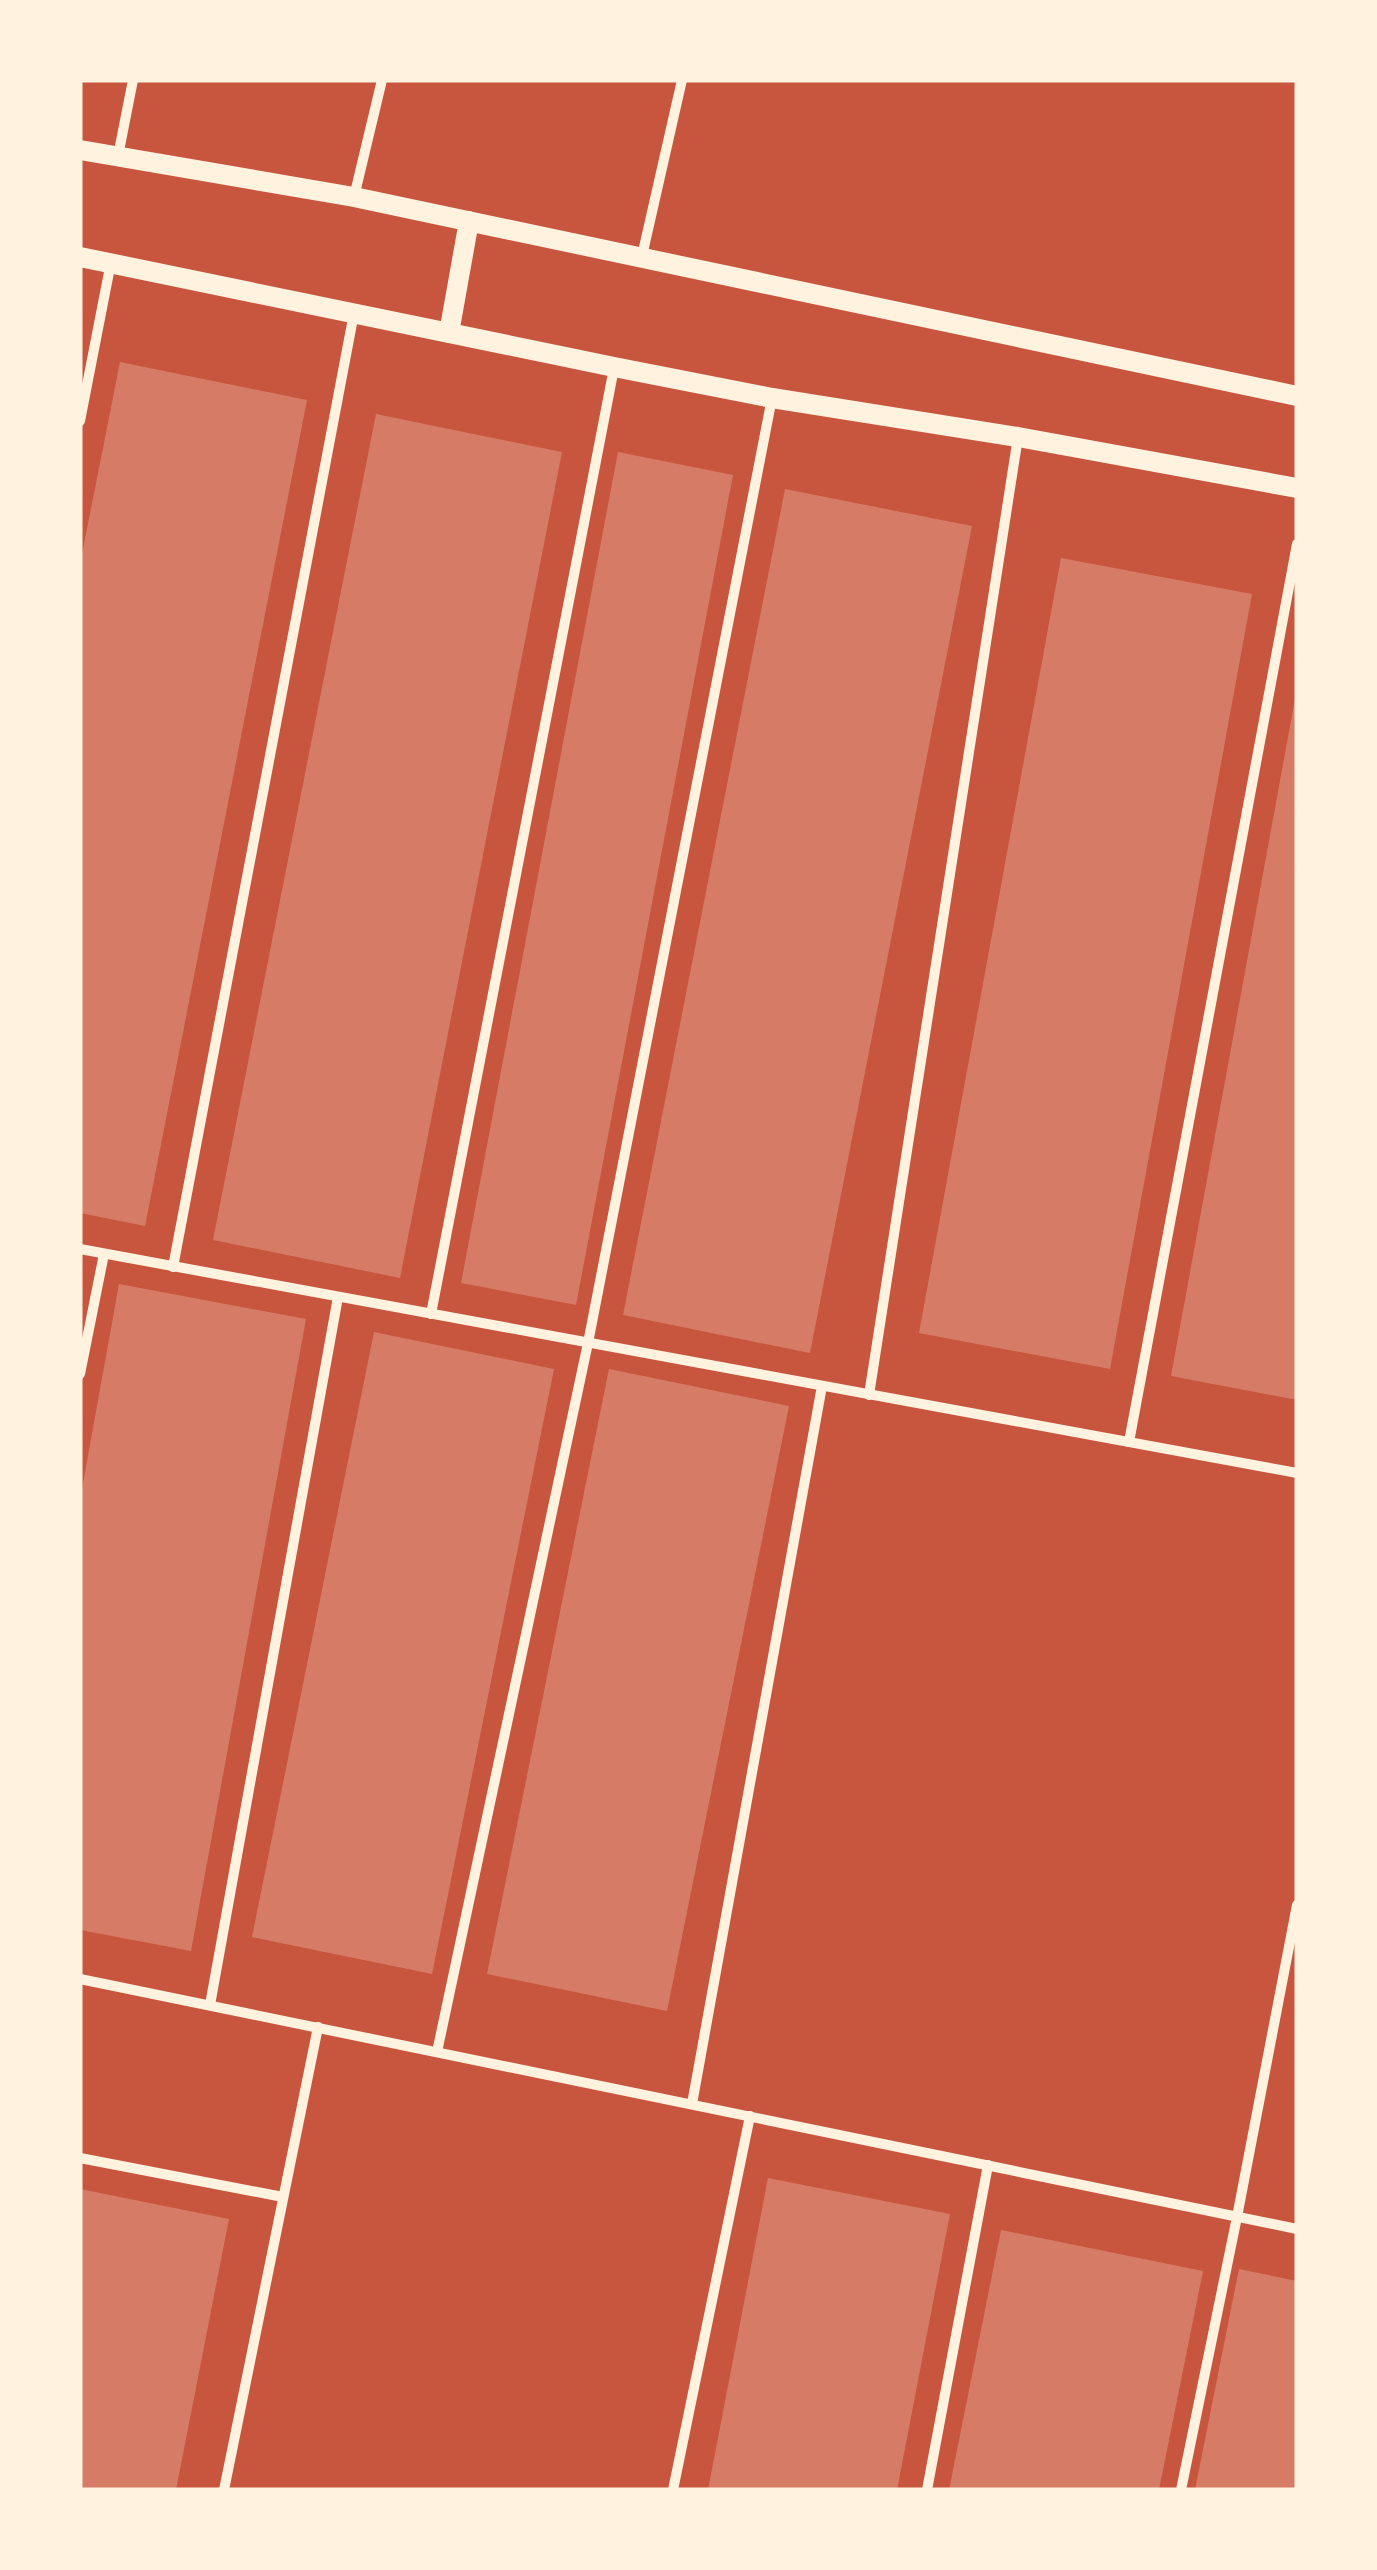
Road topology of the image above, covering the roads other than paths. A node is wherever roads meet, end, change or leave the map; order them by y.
1 (133, 80) edge
2 (382, 80) edge
3 (682, 80) edge
4 (80, 150) edge
5 (118, 156) junction
6 (354, 197) junction
7 (470, 221) junction
8 (80, 256) edge
9 (642, 256) junction
10 (111, 262) junction
11 (354, 313) junction
12 (449, 333) junction
13 (614, 367) junction
14 (1297, 396) edge
15 (772, 398) junction
16 (80, 421) edge
17 (1018, 437) junction
18 (1297, 488) edge
19 (1297, 544) edge
20 (80, 1250) edge
21 (104, 1254) junction
22 (173, 1267) junction
23 (338, 1297) junction
24 (431, 1314) junction
25 (588, 1343) junction
26 (80, 1374) edge
27 (822, 1386) junction
28 (869, 1395) junction
29 (1129, 1442) junction
30 (1297, 1473) edge
31 (1297, 1905) edge
32 (80, 1979) edge
33 (210, 2006) junction
34 (318, 2027) junction
35 (437, 2052) junction
36 (692, 2104) junction
37 (750, 2116) junction
38 (80, 2158) edge
39 (988, 2165) junction
40 (284, 2197) junction
41 (1238, 2216) junction
42 (1297, 2229) edge
43 (224, 2490) edge
44 (673, 2490) edge
45 (927, 2490) edge
46 (1182, 2490) edge

1 - 5 street
2 - 6 street
3 - 9 street
4 - 5 main road
5 - 6 main road
6 - 7 main road
7 - 9 main road
7 - 12 main road
8 - 10 main road
9 - 14 main road
10 - 11 main road
10 - 16 street
11 - 12 main road
11 - 22 street
12 - 13 main road
13 - 15 main road
13 - 24 street
15 - 17 main road
15 - 25 street
17 - 18 main road
17 - 28 street
19 - 29 street
20 - 21 street
21 - 22 street
21 - 26 street
22 - 23 street
23 - 24 street
23 - 33 street
24 - 25 street
25 - 27 street
25 - 35 street
27 - 28 street
27 - 36 street
28 - 29 street
29 - 30 street
31 - 41 street
32 - 33 street
33 - 34 street
34 - 35 street
34 - 40 street
35 - 36 street
36 - 37 street
37 - 39 street
37 - 44 street
38 - 40 street
39 - 41 street
39 - 45 street
40 - 43 street
41 - 42 street
41 - 46 street

